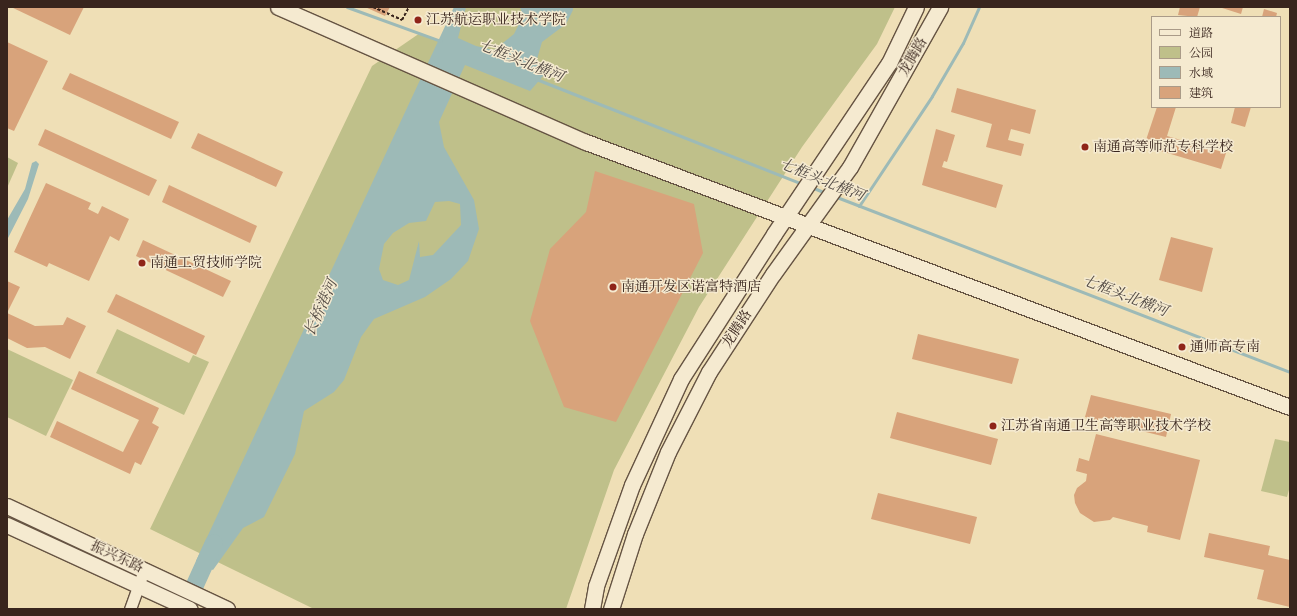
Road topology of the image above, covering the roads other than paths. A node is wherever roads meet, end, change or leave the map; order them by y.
1 (278, 7) edge
2 (916, 7) edge
3 (940, 7) edge
4 (786, 216) junction
5 (808, 225) junction
6 (1290, 407) edge
7 (7, 506) edge
8 (7, 525) edge
9 (144, 570) junction
10 (138, 585) junction
11 (130, 609) edge
12 (190, 609) edge
13 (226, 609) edge
14 (592, 609) edge
15 (611, 609) edge

1 - 4 main road
2 - 4 main road, 龙腾路
3 - 5 main road, 龙腾路
4 - 5 main road
4 - 14 main road, 龙腾路
5 - 6 main road
5 - 15 main road, 龙腾路
7 - 9 main road, 振兴东路
8 - 10 main road, 振兴东路
9 - 10 street
9 - 13 main road, 振兴东路
10 - 11 street
10 - 12 main road, 振兴东路

